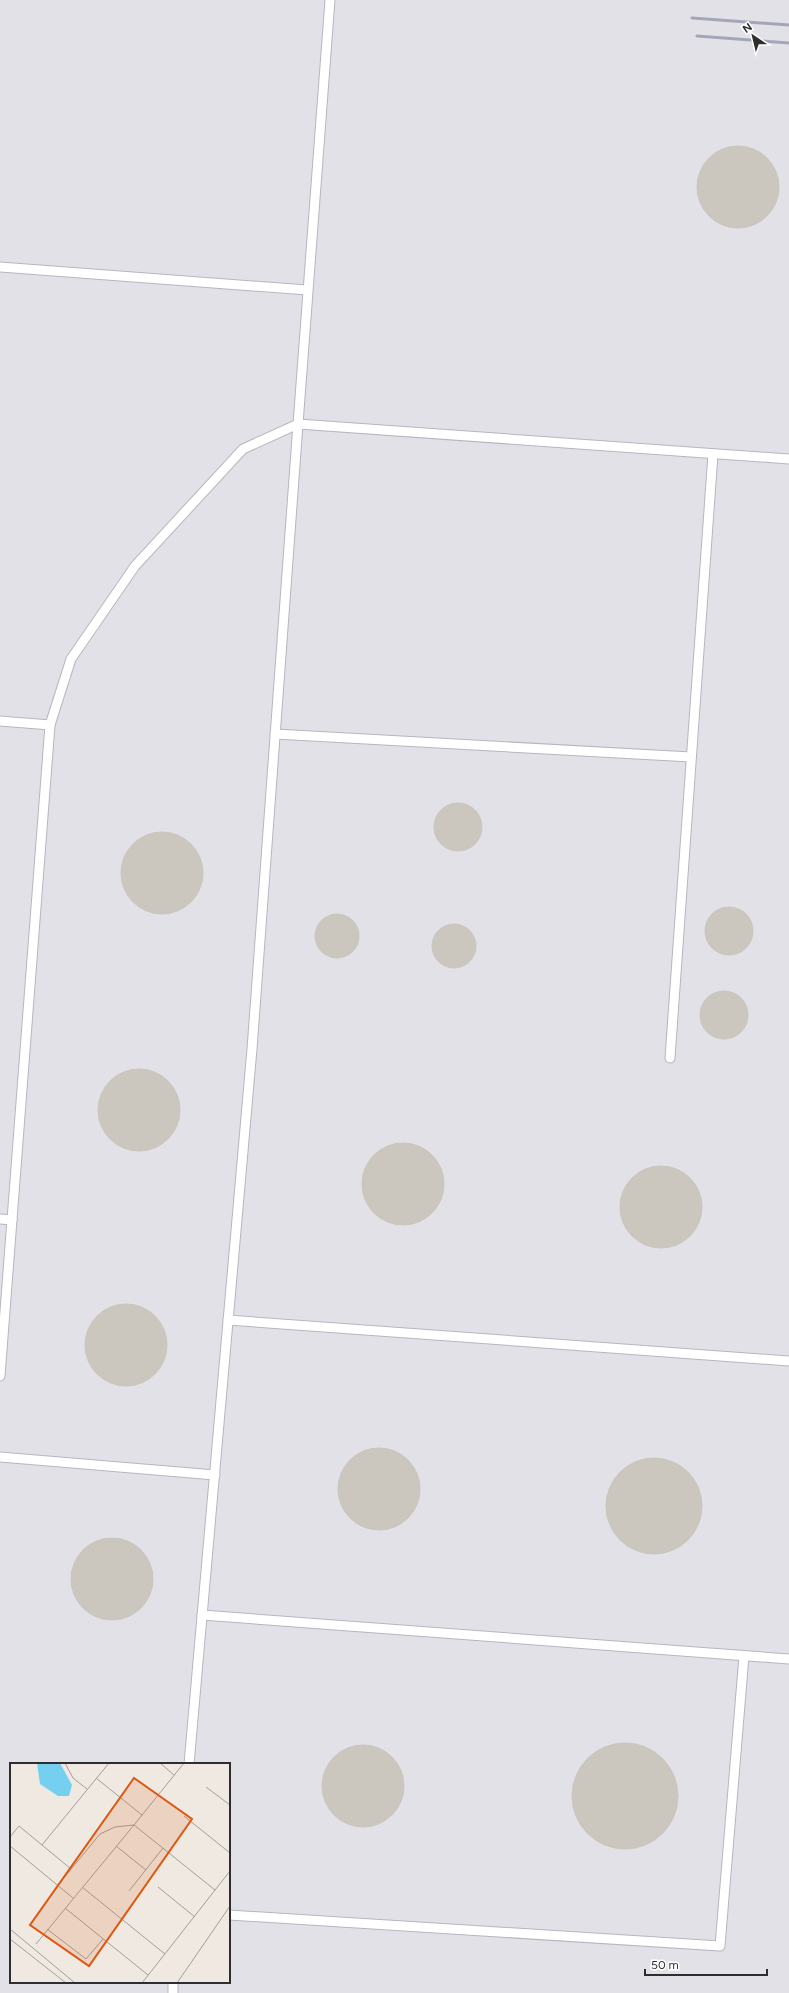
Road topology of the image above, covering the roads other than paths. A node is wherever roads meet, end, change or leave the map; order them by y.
1 (330, 0) edge
2 (0, 267) edge
3 (307, 290) junction
4 (298, 424) junction
5 (713, 454) junction
6 (789, 459) edge
7 (0, 721) edge
8 (50, 725) junction
9 (275, 734) junction
10 (691, 757) junction
11 (670, 1058) dead end
12 (0, 1219) edge
13 (12, 1220) junction
14 (228, 1320) junction
15 (789, 1361) edge
16 (0, 1376) edge
17 (0, 1457) edge
18 (215, 1474) junction
19 (202, 1615) junction
20 (744, 1656) junction
21 (789, 1659) edge
22 (189, 1763) edge
23 (230, 1915) edge

1 - 3 lane
2 - 3 lane
3 - 4 lane
4 - 5 lane
4 - 8 lane
4 - 9 lane
5 - 6 lane
5 - 10 lane
7 - 8 lane
8 - 13 lane
9 - 10 lane
9 - 14 lane
10 - 11 lane
12 - 13 lane
13 - 16 lane
14 - 15 lane
14 - 18 lane
17 - 18 lane
18 - 19 lane
19 - 20 lane
19 - 22 lane
20 - 21 lane
20 - 23 lane

